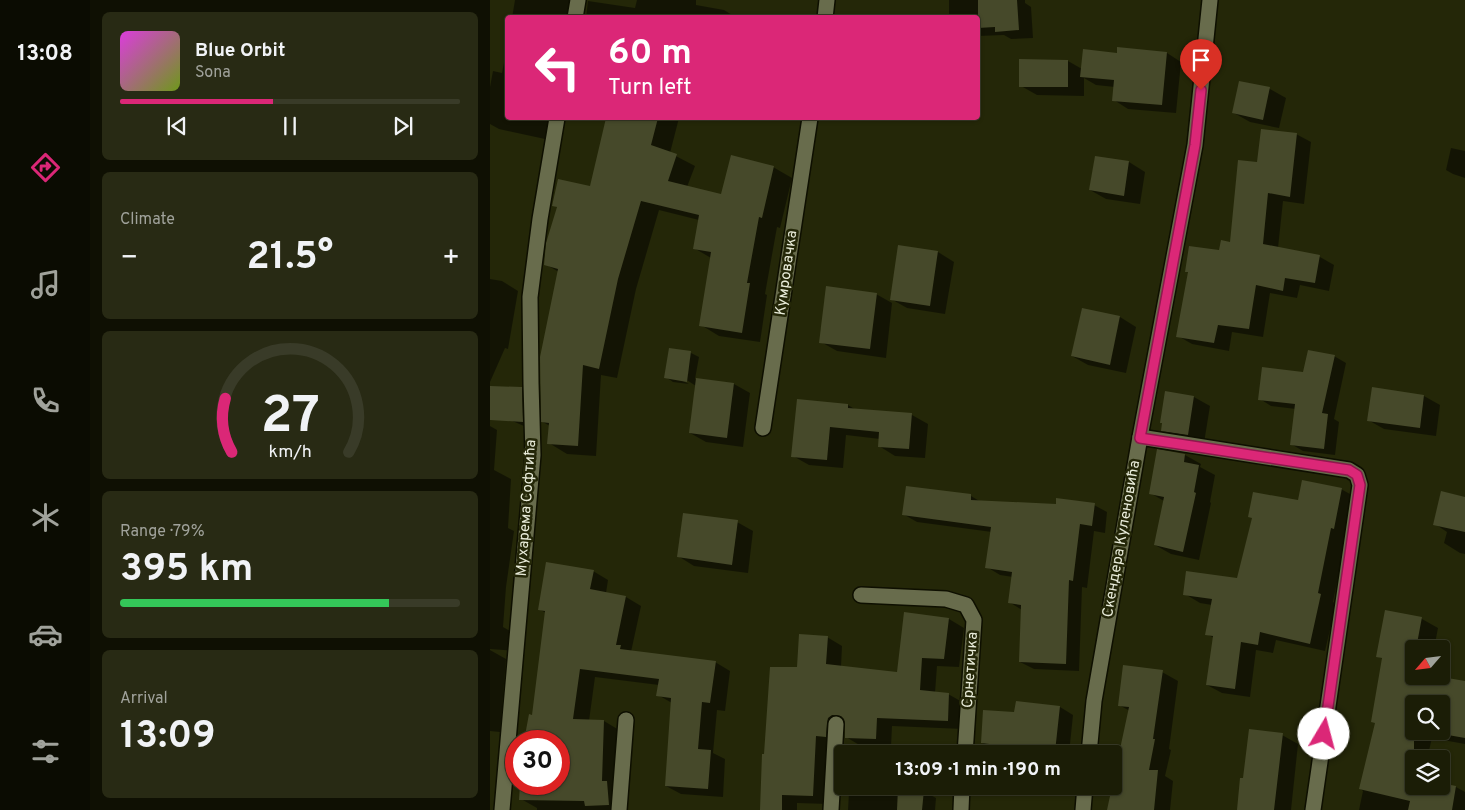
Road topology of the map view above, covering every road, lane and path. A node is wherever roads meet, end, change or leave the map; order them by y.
1 (578, 0) edge
2 (827, 0) edge
3 (1210, 0) edge
4 (576, 15) edge
5 (824, 15) edge
6 (557, 120) edge
7 (810, 120) edge
8 (764, 428) dead end
9 (1140, 438) junction
10 (861, 595) dead end
11 (626, 720) dead end
12 (836, 724) dead end
13 (966, 745) edge
14 (1090, 745) edge
15 (961, 795) edge
16 (1084, 795) edge
17 (502, 810) edge
18 (619, 810) edge
19 (831, 810) edge
20 (960, 810) edge
21 (1083, 810) edge
22 (1313, 810) edge

1 - 4 street
2 - 5 street
3 - 9 street, Скендера Куленовића
6 - 17 street, Мухарема Софтића
7 - 8 street, Кумровачка
9 - 14 street, Скендера Куленовића
9 - 22 street
10 - 13 street, Срнетичка
11 - 18 street
12 - 19 street
15 - 20 street
16 - 21 street

